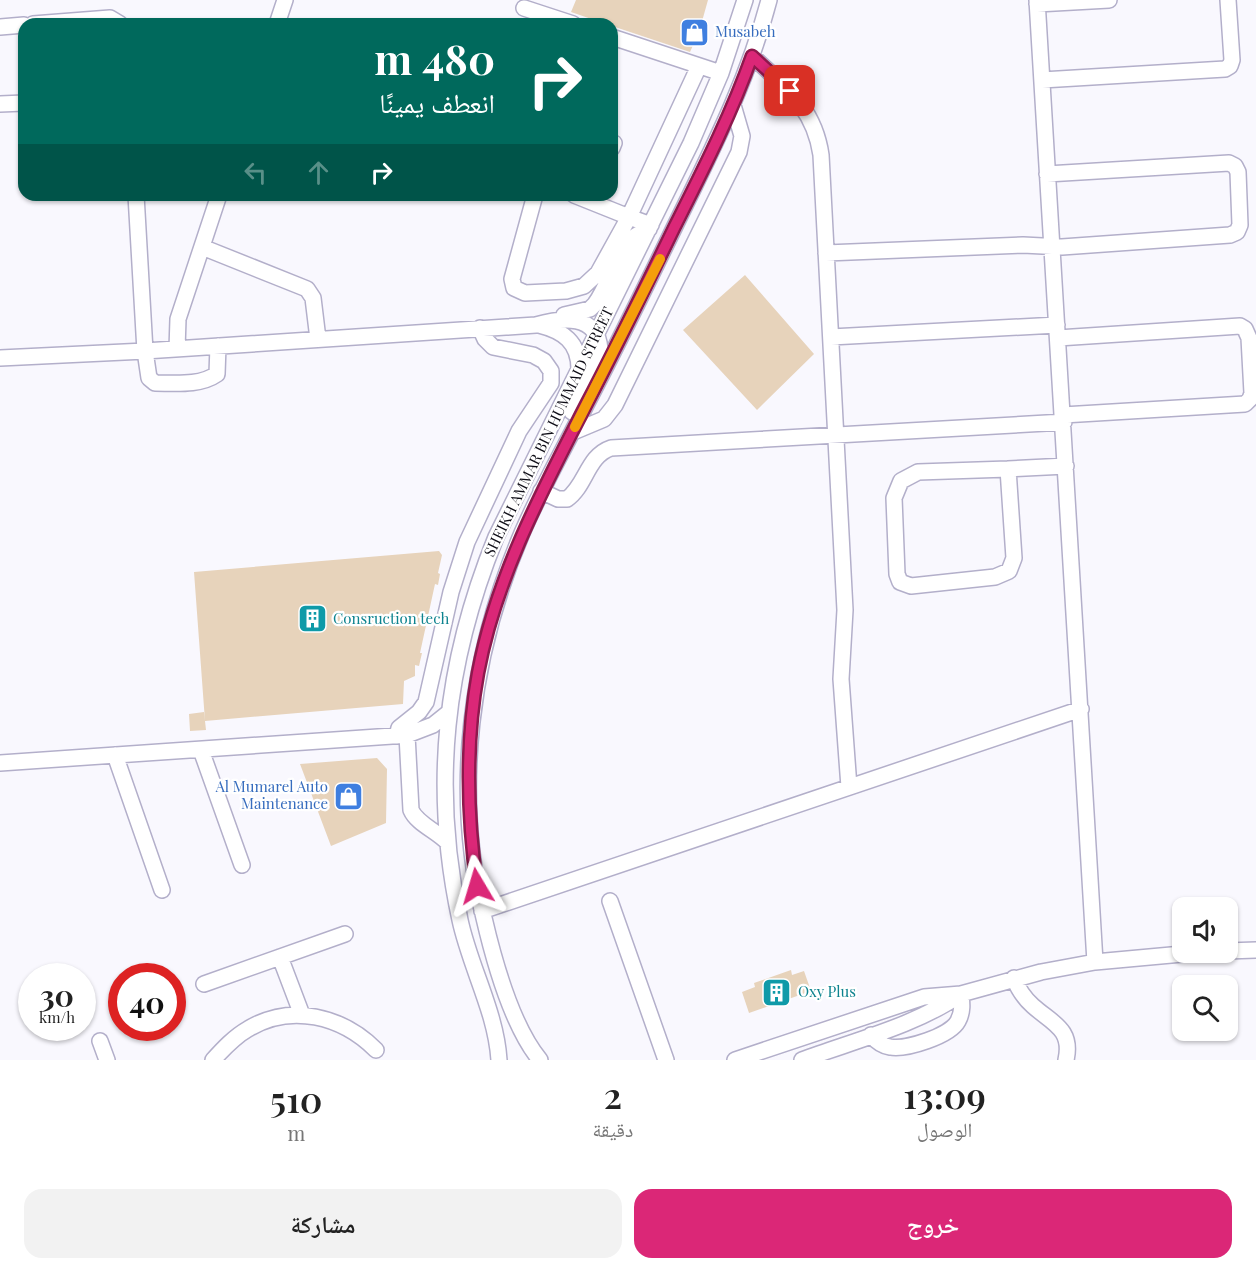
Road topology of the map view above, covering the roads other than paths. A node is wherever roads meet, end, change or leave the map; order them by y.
1 (285, 0) edge
2 (745, 0) edge
3 (769, 0) edge
4 (1109, 0) edge
5 (1228, 0) edge
6 (1037, 2) edge
7 (524, 8) dead end
8 (279, 18) edge
9 (555, 18) edge
10 (18, 26) edge
11 (0, 27) edge
12 (618, 39) edge
13 (752, 56) junction
14 (699, 66) junction
15 (721, 73) junction
16 (1042, 80) junction
17 (18, 103) edge
18 (0, 104) edge
19 (734, 105) junction
20 (1047, 174) junction
21 (136, 201) edge
22 (217, 201) edge
23 (533, 201) edge
24 (597, 201) edge
25 (708, 215) junction
26 (629, 217) junction
27 (650, 227) junction
28 (675, 227) junction
29 (202, 247) junction
30 (1052, 248) junction
31 (826, 253) junction
32 (536, 325) junction
33 (480, 328) junction
34 (1058, 331) junction
35 (596, 334) junction
36 (831, 337) junction
37 (318, 339) junction
38 (218, 346) junction
39 (177, 349) junction
40 (145, 351) junction
41 (0, 358) edge
42 (579, 369) junction
43 (1064, 418) junction
44 (554, 421) junction
45 (519, 431) junction
46 (573, 432) junction
47 (836, 435) junction
48 (1066, 466) junction
49 (1008, 469) junction
50 (553, 470) junction
51 (542, 491) junction
52 (1081, 709) junction
53 (448, 713) junction
54 (402, 735) junction
55 (201, 750) junction
56 (115, 755) junction
57 (0, 764) edge
58 (849, 787) junction
59 (448, 843) junction
60 (242, 866) dead end
61 (162, 890) dead end
62 (610, 901) dead end
63 (482, 911) junction
64 (345, 934) dead end
65 (1256, 950) edge
66 (1238, 951) edge
67 (1172, 955) edge
68 (280, 957) junction
69 (1095, 962) junction
70 (1014, 978) junction
71 (204, 984) dead end
72 (961, 994) junction
73 (302, 1015) junction
74 (871, 1035) junction
75 (100, 1041) dead end
76 (376, 1050) dead end
77 (107, 1060) edge
78 (213, 1060) edge
79 (499, 1060) edge
80 (540, 1060) edge
81 (666, 1060) edge
82 (735, 1060) edge
83 (802, 1060) edge
84 (1066, 1060) edge

1 - 8 street
2 - 15 street, SHEIKH AMMAR BIN HUMMAID STREET
3 - 13 street, SHEIKH AMMAR BIN HUMMAID STREET
4 - 6 street
5 - 16 street
6 - 16 street
7 - 9 street
10 - 11 street
12 - 14 street
13 - 19 street, SHEIKH AMMAR BIN HUMMAID STREET
13 - 31 street
14 - 15 street
14 - 26 street
15 - 27 street, SHEIKH AMMAR BIN HUMMAID STREET
16 - 20 street
17 - 18 street
19 - 25 street
19 - 28 street, SHEIKH AMMAR BIN HUMMAID STREET
20 - 30 street
20 - 30 street
21 - 40 street
22 - 29 street
23 - 26 street
24 - 26 street
25 - 28 street
25 - 46 street
26 - 27 street
27 - 32 street
27 - 35 street, SHEIKH AMMAR BIN HUMMAID STREET
28 - 46 street, SHEIKH AMMAR BIN HUMMAID STREET
29 - 37 street
29 - 39 street
30 - 31 street
30 - 34 street
31 - 36 street
32 - 33 street
32 - 35 street
32 - 42 street
33 - 37 street
33 - 45 street
34 - 36 street
34 - 43 street
34 - 43 street
35 - 42 street, SHEIKH AMMAR BIN HUMMAID STREET
35 - 50 street
36 - 47 street
37 - 38 street
38 - 39 street
38 - 40 street
39 - 40 street
40 - 41 street
42 - 44 street, SHEIKH AMMAR BIN HUMMAID STREET
43 - 47 street
43 - 48 street
44 - 45 street
44 - 53 street, SHEIKH AMMAR BIN HUMMAID STREET
45 - 54 street
46 - 50 street, SHEIKH AMMAR BIN HUMMAID STREET
47 - 51 street
47 - 58 street
48 - 49 street
48 - 52 street
49 - 49 street
50 - 51 street, SHEIKH AMMAR BIN HUMMAID STREET
51 - 63 street, SHEIKH AMMAR BIN HUMMAID STREET
52 - 58 street
52 - 69 street
53 - 54 street
53 - 59 street, SHEIKH AMMAR BIN HUMMAID STREET
54 - 55 street
54 - 59 street
55 - 56 street
55 - 60 street
56 - 57 street
56 - 61 street
58 - 63 street
59 - 79 street, SHEIKH AMMAR BIN HUMMAID STREET
62 - 81 street
63 - 80 street, SHEIKH AMMAR BIN HUMMAID STREET
64 - 68 street
65 - 66 street
67 - 69 street
68 - 71 street
68 - 73 street
69 - 70 street
70 - 72 street
70 - 84 street
72 - 74 street
72 - 74 street
72 - 82 street
73 - 76 street
73 - 78 street
74 - 83 street
75 - 77 street

